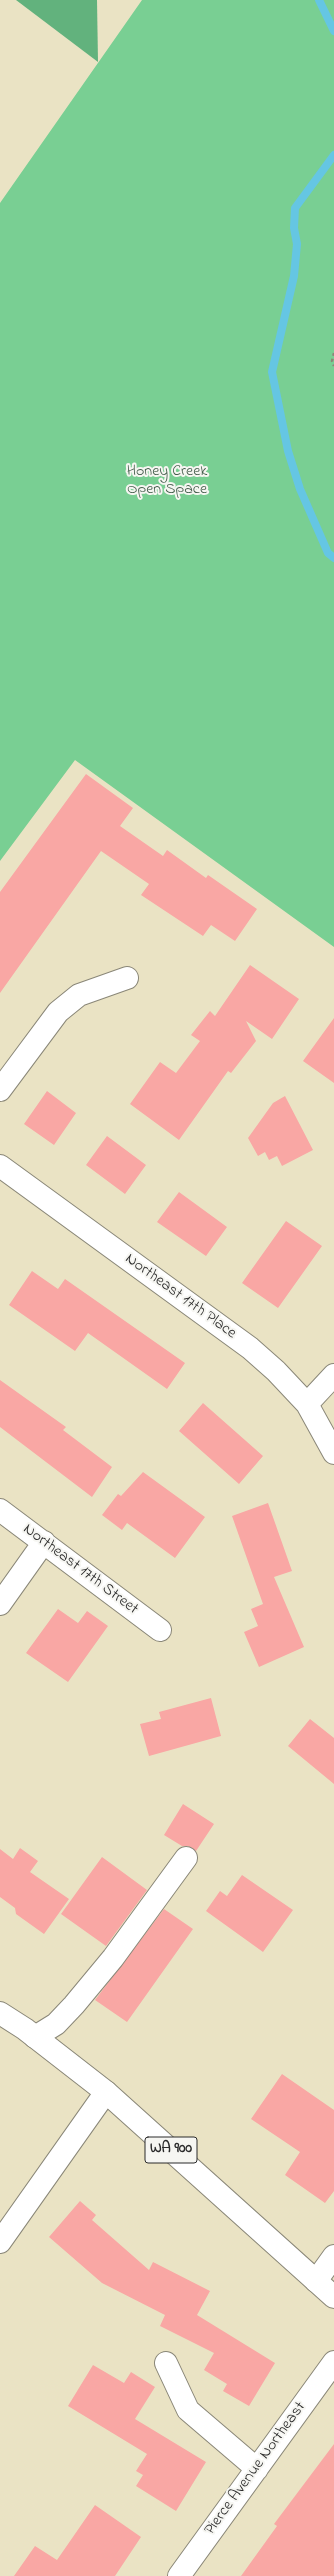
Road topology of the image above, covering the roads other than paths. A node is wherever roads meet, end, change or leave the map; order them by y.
1 (126, 978) dead end
2 (0, 1090) edge
3 (0, 1166) edge
4 (334, 1375) edge
5 (307, 1404) junction
6 (334, 1453) edge
7 (0, 1510) edge
8 (44, 1542) junction
9 (0, 1604) edge
10 (160, 1630) dead end
11 (186, 1858) dead end
12 (0, 2013) edge
13 (35, 2037) junction
14 (106, 2092) junction
15 (0, 2242) edge
16 (334, 2256) edge
17 (316, 2281) junction
18 (334, 2297) edge
19 (334, 2362) edge
20 (166, 2363) dead end
21 (257, 2469) junction
22 (179, 2576) edge

1 - 2 street
3 - 5 street, Northeast 17th Place
4 - 5 street
5 - 6 street, Northeast 17th Place
7 - 8 street, Northeast 17th Street
8 - 9 street
8 - 10 street, Northeast 17th Street
11 - 13 street
12 - 13 street, WA 900
13 - 14 street, WA 900
14 - 15 street
14 - 17 street, WA 900
16 - 17 street
17 - 18 street, WA 900
19 - 21 street, Pierce Avenue Northeast
20 - 21 street
21 - 22 street, Pierce Avenue Northeast

